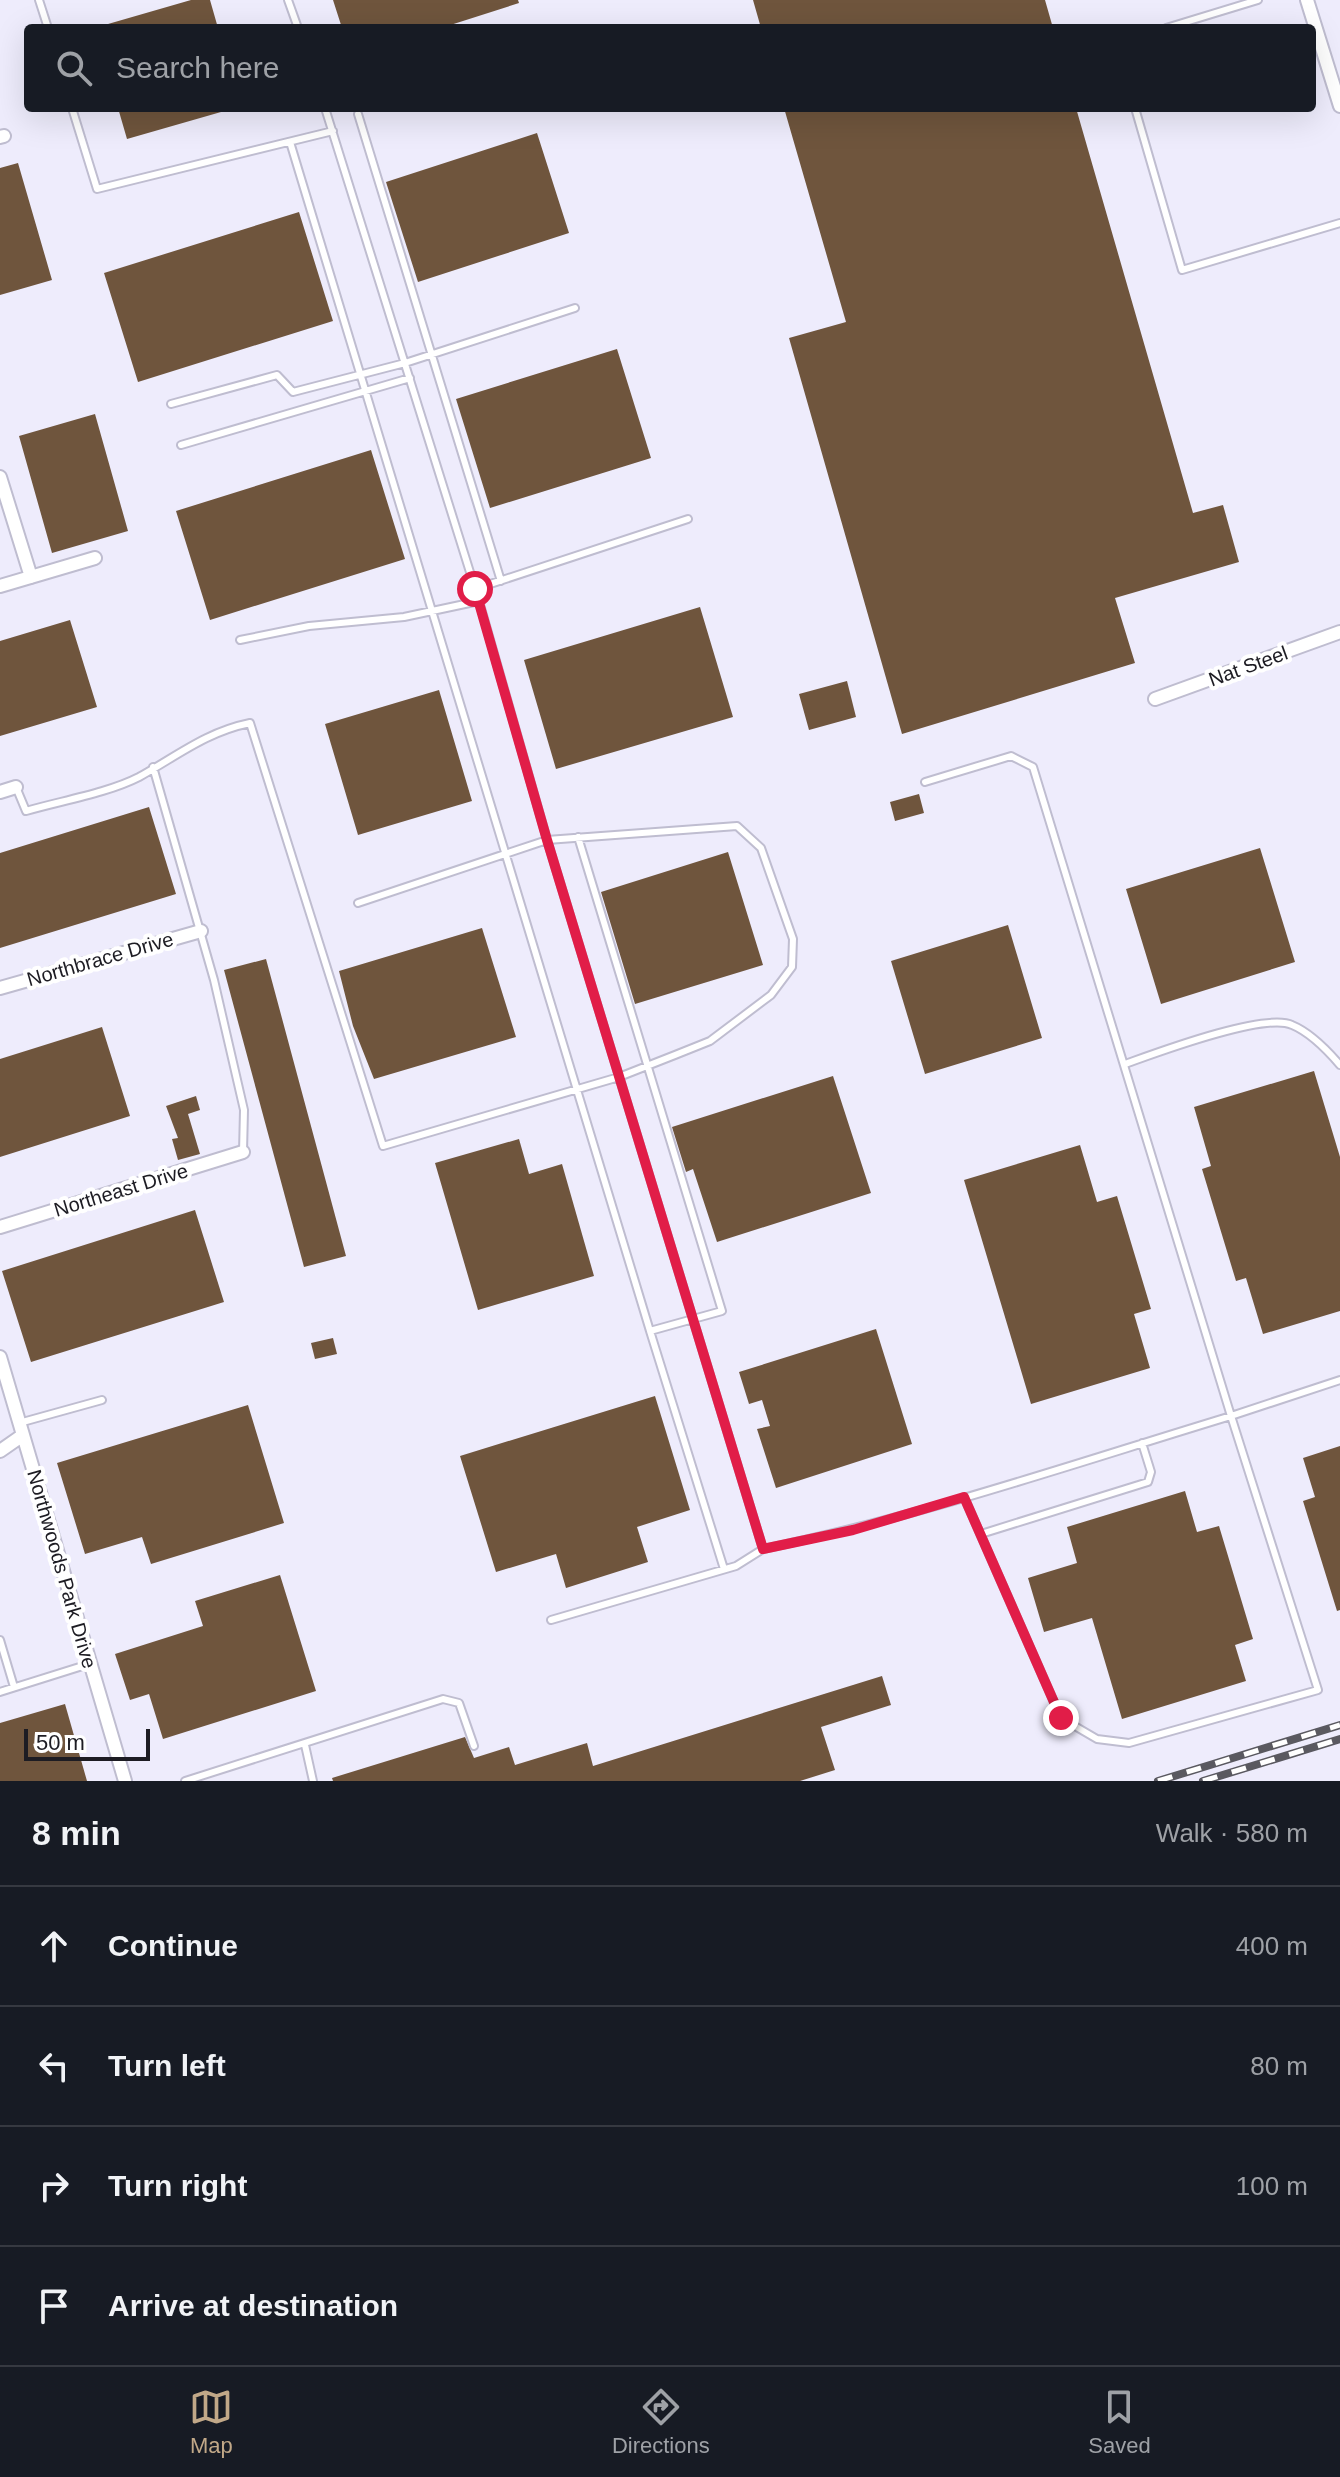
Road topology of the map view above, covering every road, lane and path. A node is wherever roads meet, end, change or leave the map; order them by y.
1 (39, 0) edge
2 (288, 0) edge
3 (1258, 0) edge
4 (1307, 0) edge
5 (47, 24) edge
6 (297, 24) edge
7 (1179, 24) edge
8 (1314, 24) edge
9 (1316, 29) edge
10 (1340, 106) edge
11 (73, 112) edge
12 (326, 112) edge
13 (1136, 112) edge
14 (358, 114) dead end
15 (333, 131) junction
16 (290, 142) junction
17 (1340, 223) edge
18 (575, 308) dead end
19 (431, 354) junction
20 (405, 363) junction
21 (360, 375) junction
22 (410, 378) junction
23 (365, 392) junction
24 (171, 404) dead end
25 (181, 445) dead end
26 (0, 477) edge
27 (688, 519) dead end
28 (95, 558) dead end
29 (31, 577) junction
30 (501, 581) junction
31 (0, 586) edge
32 (475, 589) junction
33 (479, 601) junction
34 (432, 611) junction
35 (1340, 632) edge
36 (240, 640) dead end
37 (1155, 699) dead end
38 (153, 767) junction
39 (925, 782) dead end
40 (16, 787) joint
41 (0, 792) edge
42 (578, 837) junction
43 (547, 840) junction
44 (505, 853) junction
45 (358, 903) dead end
46 (201, 931) junction
47 (0, 988) edge
48 (1125, 1064) junction
49 (1340, 1065) edge
50 (646, 1067) junction
51 (619, 1077) junction
52 (578, 1089) junction
53 (243, 1152) joint
54 (0, 1227) edge
55 (693, 1319) junction
56 (650, 1331) junction
57 (0, 1357) edge
58 (1340, 1380) edge
59 (102, 1400) dead end
60 (1231, 1416) junction
61 (21, 1429) junction
62 (1142, 1443) junction
63 (0, 1451) edge
64 (964, 1497) junction
65 (981, 1534) junction
66 (763, 1549) junction
67 (724, 1569) junction
68 (551, 1620) dead end
69 (0, 1640) edge
70 (89, 1664) junction
71 (14, 1687) junction
72 (0, 1692) edge
73 (305, 1745) junction
74 (474, 1746) dead end
75 (125, 1781) edge
76 (185, 1781) edge
77 (313, 1781) edge

1 - 5 lane
2 - 6 lane
3 - 7 lane
4 - 8 street
9 - 10 street
11 - 16 lane
12 - 15 lane
13 - 17 lane
14 - 19 lane
15 - 16 lane
15 - 20 lane
16 - 21 lane
18 - 19 lane
19 - 20 lane
19 - 30 lane
20 - 21 lane
20 - 22 lane
21 - 23 lane
21 - 24 lane
22 - 23 lane
22 - 32 lane
23 - 25 lane
23 - 34 lane
26 - 29 street
27 - 30 lane
28 - 29 street
29 - 31 street
30 - 32 lane
32 - 33 lane
33 - 34 lane
33 - 43 lane
34 - 36 lane
34 - 44 lane
35 - 37 street, Nat Steel
38 - 40 lane
38 - 46 lane
38 - 52 lane
39 - 48 lane
40 - 41 street
42 - 43 lane
42 - 50 lane
42 - 50 lane
43 - 44 lane
43 - 51 lane
44 - 45 lane
44 - 52 lane
46 - 47 street, Northbrace Drive
46 - 53 lane
48 - 49 lane
48 - 60 lane
50 - 51 lane
50 - 55 lane
51 - 52 lane
51 - 55 lane
52 - 56 lane
53 - 54 street, Northeast Drive
55 - 56 lane
55 - 66 lane
56 - 67 lane
57 - 61 street, Northwoods Park Drive
58 - 60 lane
59 - 61 lane
60 - 62 lane
60 - 65 lane
61 - 63 street
61 - 70 street, Northwoods Park Drive
62 - 64 lane
62 - 65 lane
64 - 65 lane
64 - 66 lane
66 - 67 lane
67 - 68 lane
69 - 71 lane
70 - 71 lane
70 - 75 street, Northwoods Park Drive
71 - 72 lane
73 - 74 lane
73 - 76 lane
73 - 77 lane

